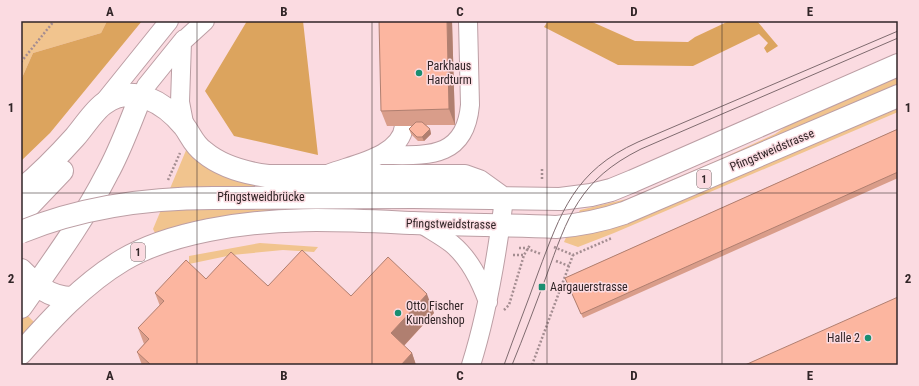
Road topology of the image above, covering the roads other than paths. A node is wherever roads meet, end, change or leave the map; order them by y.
1 (169, 21) edge
2 (197, 21) edge
3 (205, 21) edge
4 (468, 21) edge
5 (182, 42) junction
6 (898, 65) edge
7 (141, 96) junction
8 (898, 96) edge
9 (103, 103) junction
10 (404, 126) dead end
11 (185, 128) junction
12 (382, 155) junction
13 (322, 176) junction
14 (21, 190) edge
15 (504, 199) junction
16 (21, 214) edge
17 (420, 223) junction
18 (501, 225) junction
19 (21, 232) edge
20 (29, 278) edge
21 (72, 298) junction
22 (488, 302) junction
23 (21, 307) edge
24 (21, 353) edge
25 (471, 365) edge

1 - 9 street
2 - 5 street
3 - 5 street
4 - 12 street
5 - 7 street
5 - 11 street
6 - 15 main road, 1
7 - 9 main road
7 - 11 main road
7 - 20 main road
8 - 18 main road, Pfingstweidstrasse / 1
9 - 14 main road
9 - 16 main road
10 - 12 street
11 - 13 main road
12 - 13 street
13 - 15 main road
15 - 18 street
15 - 19 main road, Pfingstweidbrücke / 1, bridge
17 - 18 main road, Pfingstweidstrasse / 1
17 - 21 main road, Pfingstweidstrasse / 1
17 - 22 street
18 - 22 street
20 - 21 main road
20 - 23 main road
21 - 24 main road, Pfingstweidstrasse / 1
22 - 25 street

